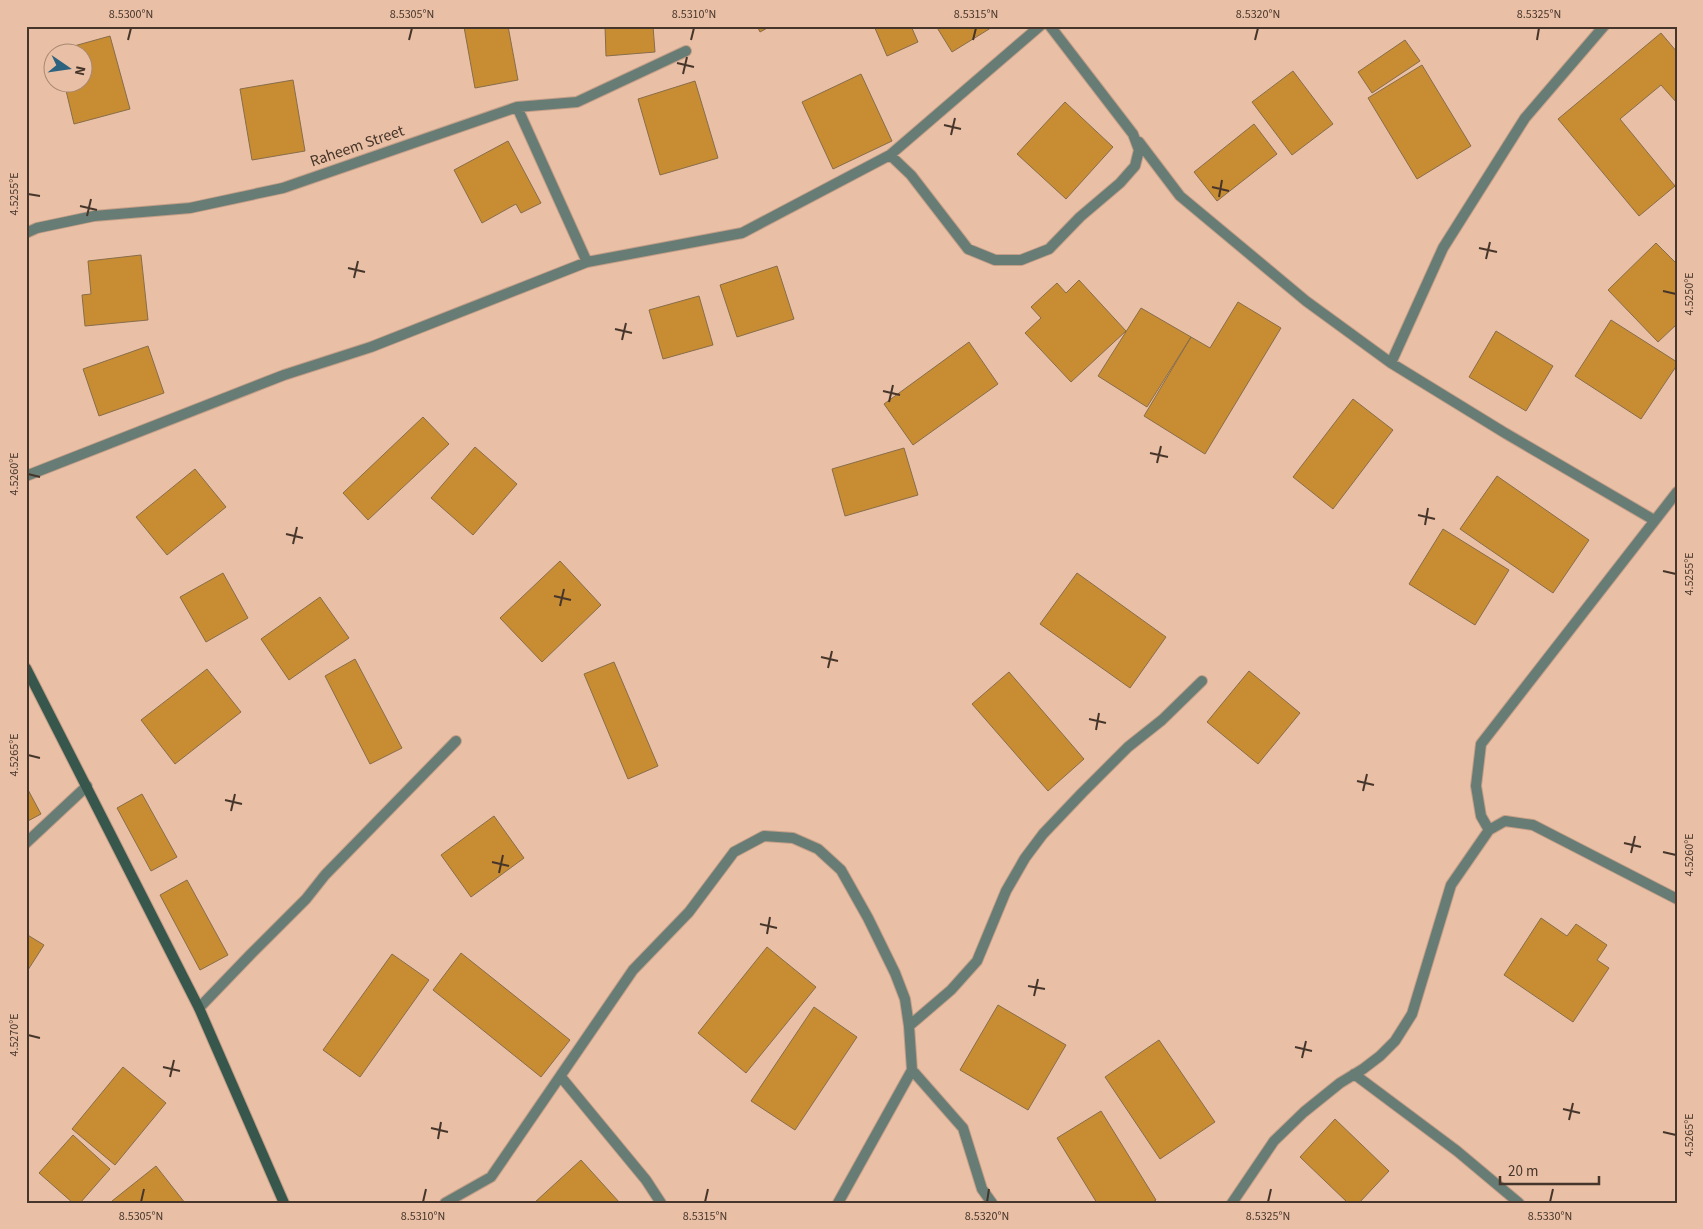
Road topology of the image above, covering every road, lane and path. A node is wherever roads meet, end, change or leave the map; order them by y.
1 (1040, 26) edge
2 (1050, 26) edge
3 (1604, 26) edge
4 (686, 51) dead end
5 (517, 107) junction
6 (1133, 134) junction
7 (890, 155) junction
8 (26, 233) edge
9 (587, 262) junction
10 (1391, 363) junction
11 (26, 476) edge
12 (1677, 492) edge
13 (1654, 520) junction
14 (26, 668) edge
15 (1202, 682) dead end
16 (456, 741) dead end
17 (87, 786) junction
18 (1489, 830) junction
19 (26, 842) edge
20 (1677, 899) edge
21 (199, 1008) junction
22 (909, 1026) junction
23 (912, 1070) junction
24 (1354, 1074) junction
25 (561, 1077) junction
26 (284, 1203) edge
27 (445, 1203) edge
28 (661, 1203) edge
29 (838, 1203) edge
30 (992, 1203) edge
31 (1232, 1203) edge
32 (1519, 1203) edge

1 - 7 street
2 - 6 street
3 - 10 street
4 - 5 street, Raheem Street
5 - 8 street, Raheem Street
5 - 9 street
6 - 7 street
6 - 10 street
7 - 9 street
9 - 11 street
10 - 13 street
12 - 13 street
13 - 18 street
14 - 17 street
15 - 22 street
16 - 21 street
17 - 19 street
17 - 21 street
18 - 20 street
18 - 24 street
21 - 26 street
22 - 23 street
22 - 25 street
23 - 29 street
23 - 30 street
24 - 31 street
24 - 32 street
25 - 27 street
25 - 28 street

